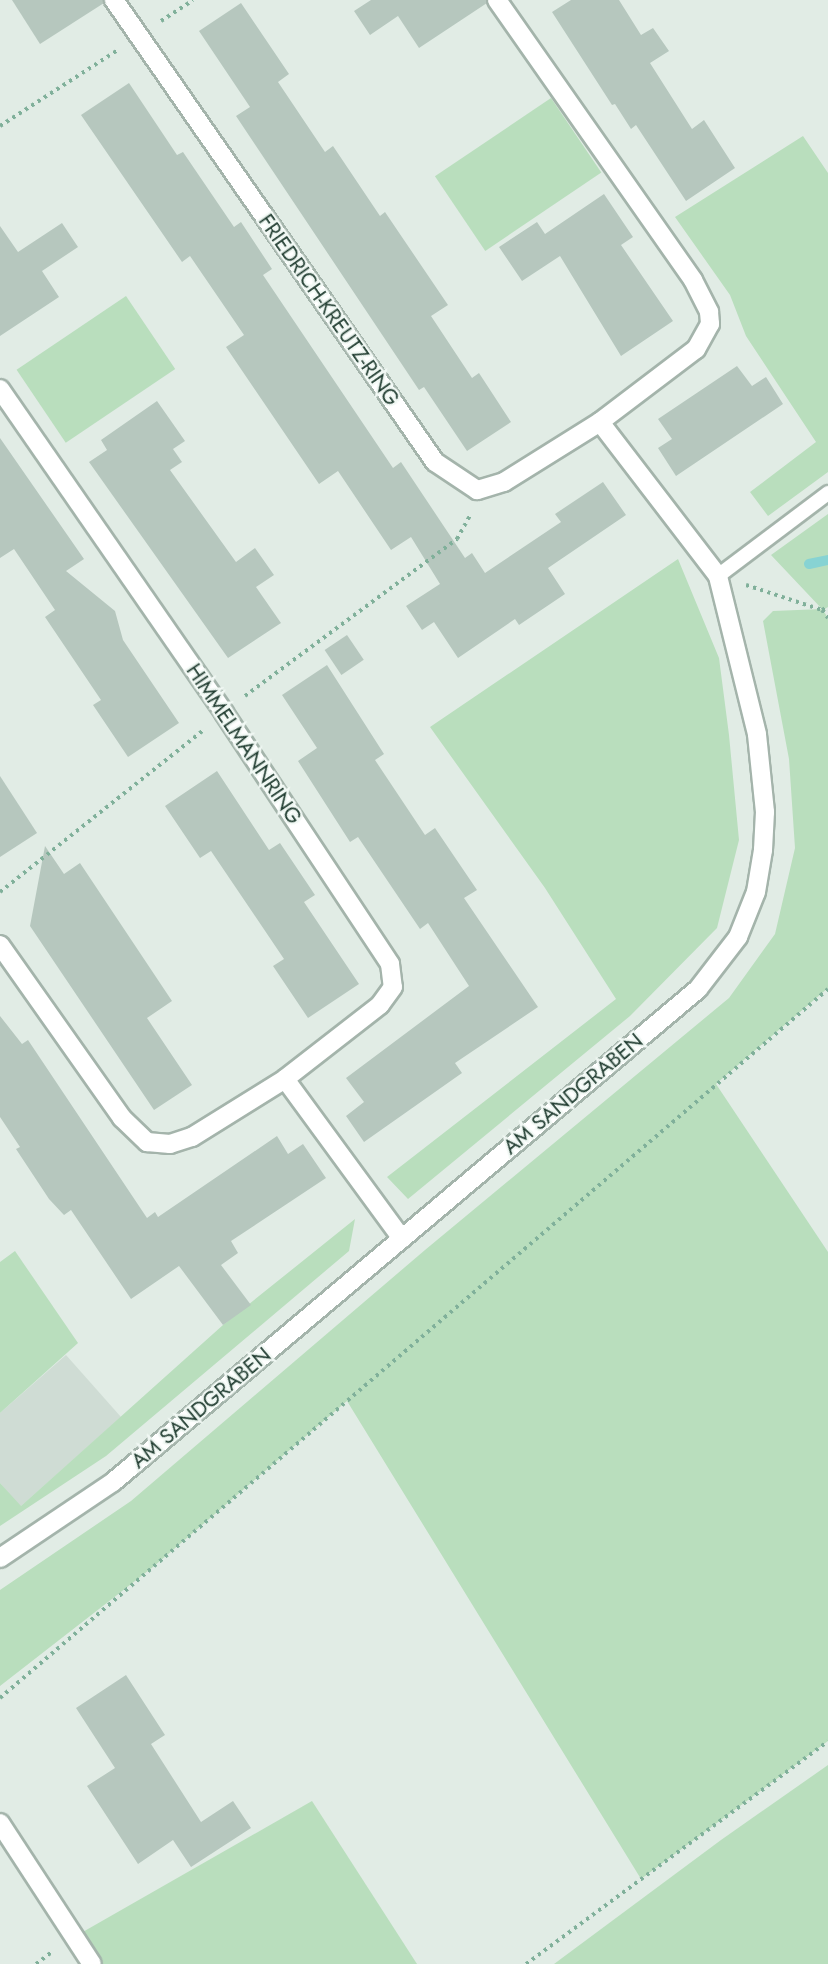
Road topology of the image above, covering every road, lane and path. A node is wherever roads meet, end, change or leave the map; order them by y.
1 (114, 0) edge
2 (193, 0) edge
3 (497, 0) edge
4 (139, 35) junction
5 (0, 126) edge
6 (0, 389) edge
7 (600, 422) junction
8 (828, 493) edge
9 (718, 576) junction
10 (828, 607) edge
11 (822, 610) junction
12 (828, 618) edge
13 (0, 945) edge
14 (828, 989) edge
15 (285, 1079) junction
16 (402, 1239) junction
17 (0, 1558) edge
18 (0, 1698) edge
19 (828, 1742) edge
20 (0, 1823) edge
21 (92, 1964) edge
22 (526, 1964) edge

1 - 4 street, FRIEDRICH-KREUTZ-RING
2 - 4 path
3 - 7 street, FRIEDRICH-KREUTZ-RING
4 - 5 path
4 - 7 street, FRIEDRICH-KREUTZ-RING
6 - 15 street, HIMMELMANNRING
7 - 9 street
8 - 9 lane
9 - 11 path
9 - 16 street, AM SANDGRABEN
10 - 11 path
11 - 12 path
13 - 15 street, HIMMELMANNRING
14 - 18 path
15 - 16 street
16 - 17 street, AM SANDGRABEN
19 - 22 path
20 - 21 street

